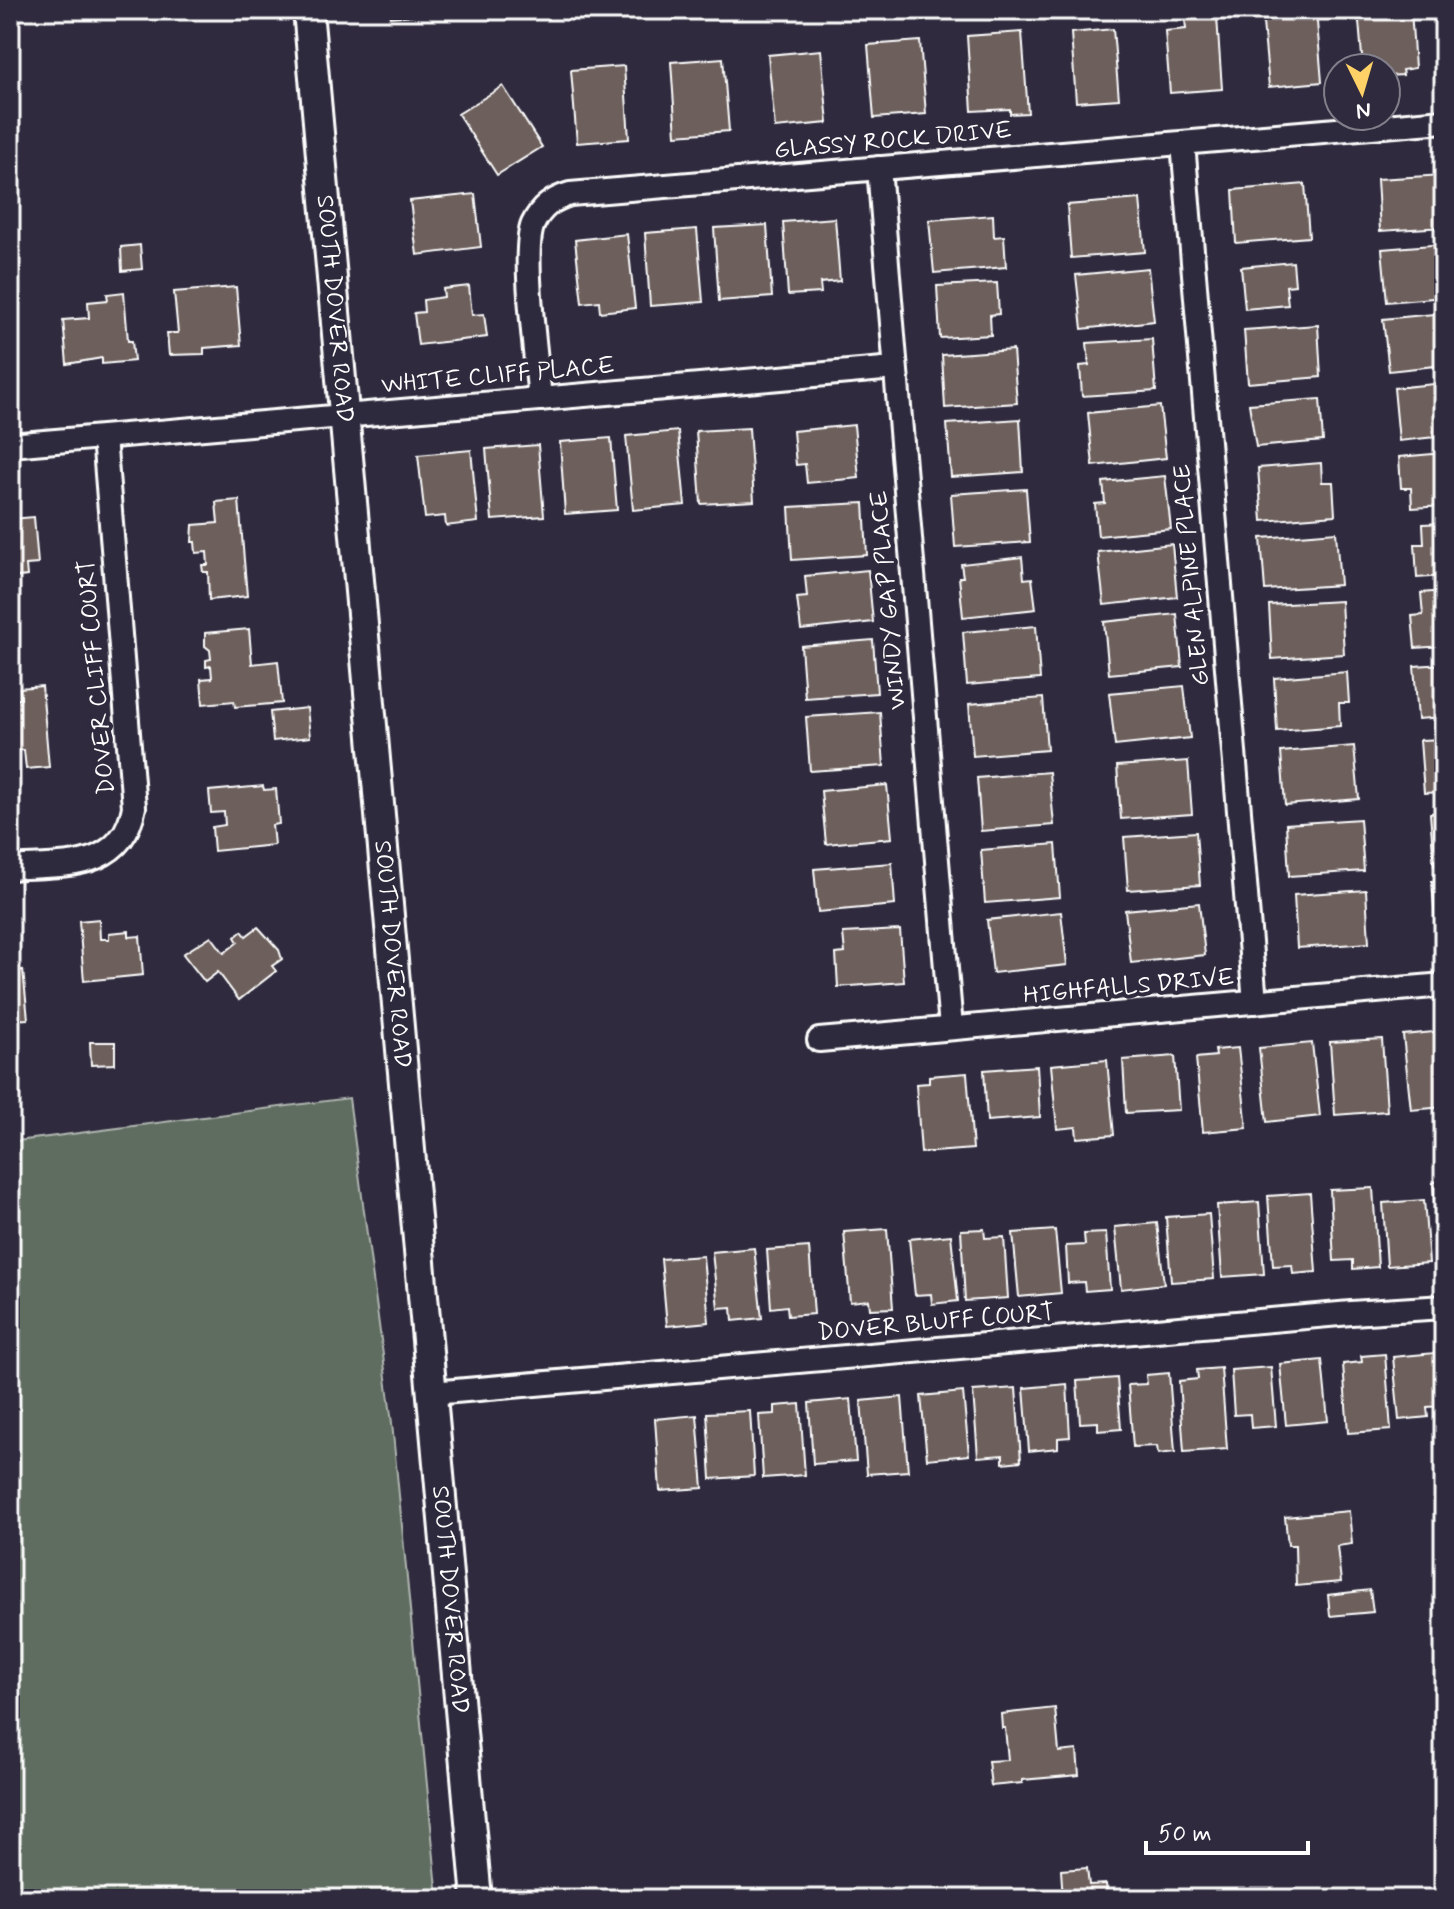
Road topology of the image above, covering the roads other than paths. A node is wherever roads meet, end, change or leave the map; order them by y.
1 (308, 10) edge
2 (1444, 121) edge
3 (1183, 143) junction
4 (879, 168) junction
5 (895, 368) junction
6 (540, 399) junction
7 (346, 415) junction
8 (104, 437) junction
9 (10, 445) edge
10 (10, 868) edge
11 (1444, 985) edge
12 (1255, 1002) junction
13 (951, 1028) junction
14 (819, 1040) dead end
15 (1444, 1307) edge
16 (432, 1393) junction
17 (477, 1899) edge

1 - 7 street, SOUTH DOVER ROAD
2 - 3 street, GLASSY ROCK DRIVE
3 - 4 street, GLASSY ROCK DRIVE
3 - 12 street, GLEN ALPINE PLACE
4 - 5 street, WINDY GAP PLACE
4 - 6 street, GLASSY ROCK DRIVE
5 - 6 street, WHITE CLIFF PLACE
5 - 13 street, WINDY GAP PLACE
6 - 7 street, WHITE CLIFF PLACE
7 - 8 street, WHITE CLIFF PLACE
7 - 16 street, SOUTH DOVER ROAD
8 - 9 street, WHITE CLIFF PLACE
8 - 10 street, DOVER CLIFF COURT
11 - 12 street, HIGHFALLS DRIVE
12 - 13 street, HIGHFALLS DRIVE
13 - 14 street, HIGHFALLS DRIVE
15 - 16 street, DOVER BLUFF COURT
16 - 17 street, SOUTH DOVER ROAD

